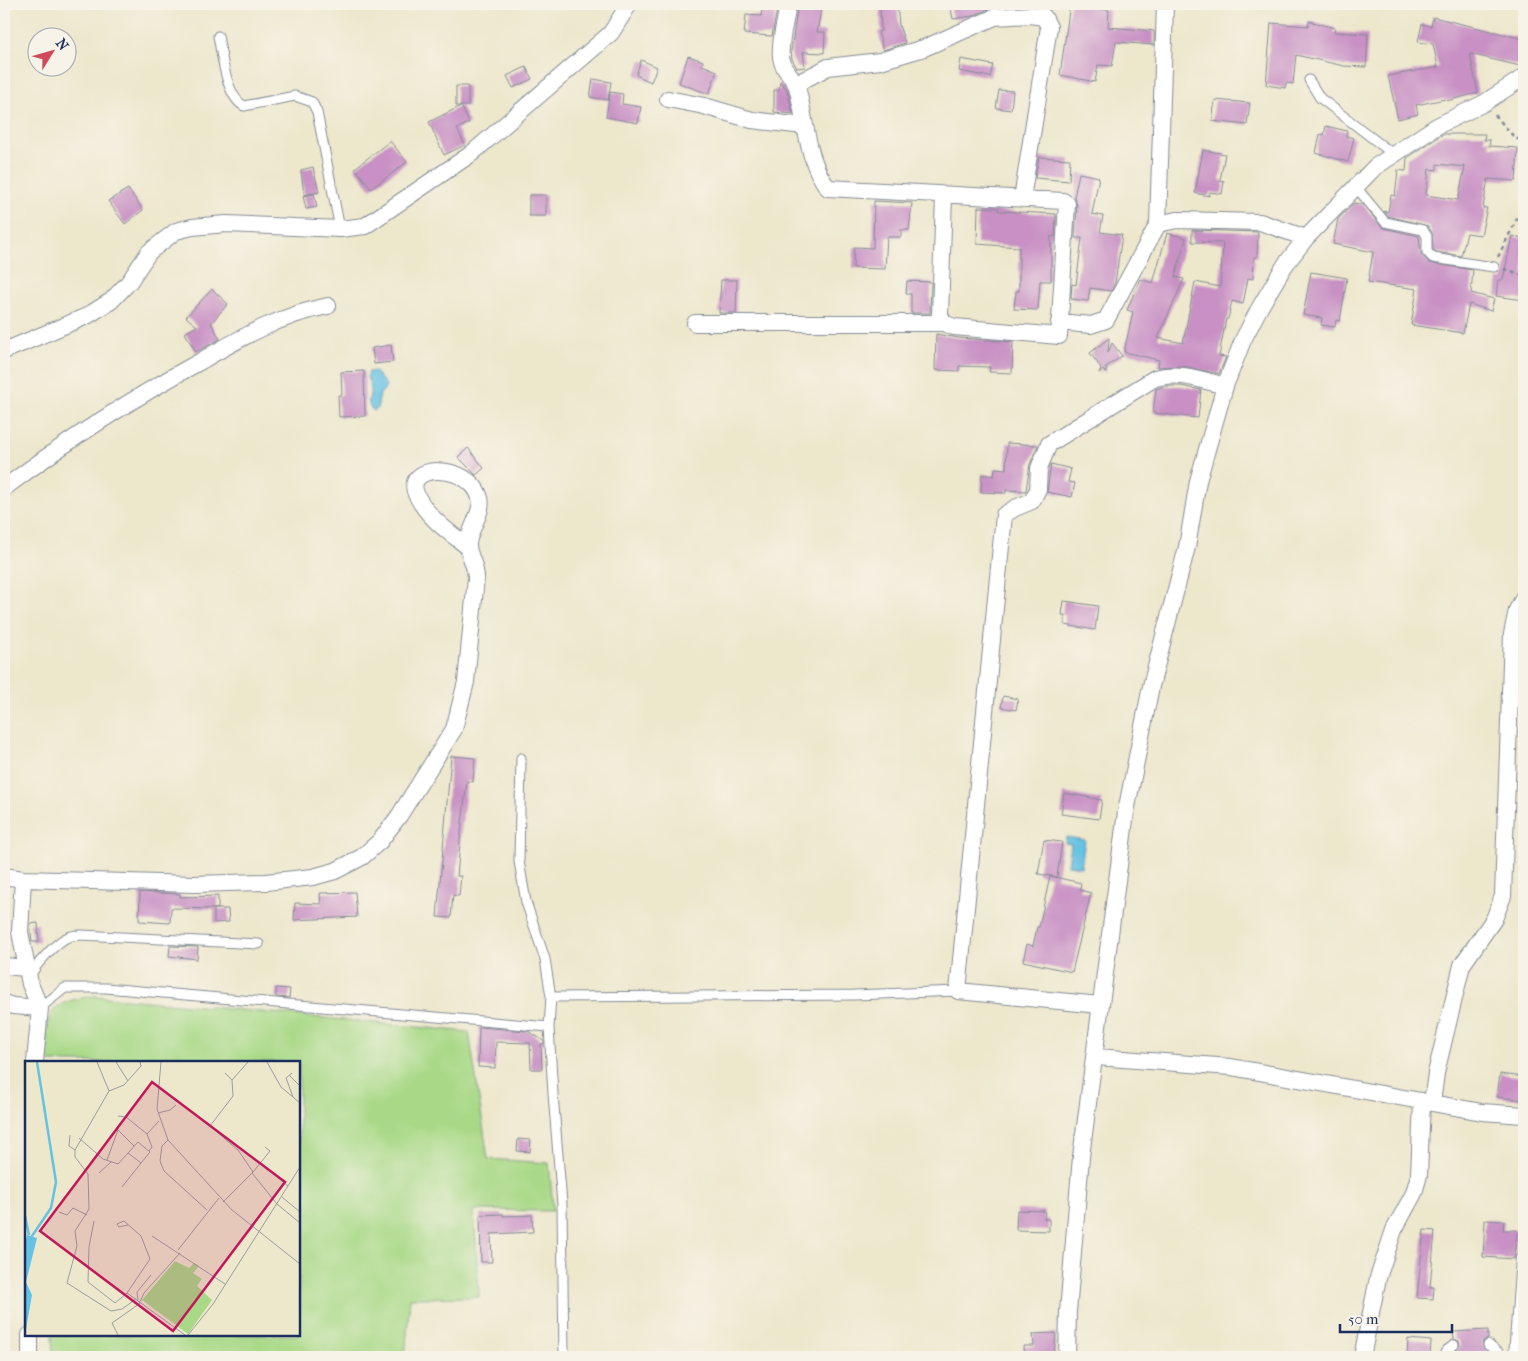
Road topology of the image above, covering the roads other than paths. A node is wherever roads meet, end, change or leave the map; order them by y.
1 (629, 4) edge
2 (788, 4) edge
3 (1165, 4) edge
4 (218, 36) dead end
5 (1524, 77) edge
6 (1309, 80) dead end
7 (796, 84) junction
8 (668, 99) dead end
9 (804, 126) junction
10 (1394, 154) junction
11 (1356, 187) junction
12 (944, 196) junction
13 (1022, 199) junction
14 (1158, 224) junction
15 (340, 229) junction
16 (1306, 238) junction
17 (1494, 267) road end
18 (328, 306) dead end
19 (1059, 322) junction
20 (694, 323) dead end
21 (944, 323) junction
22 (4, 351) edge
23 (1225, 386) junction
24 (4, 488) edge
25 (468, 547) junction
26 (1524, 597) edge
27 (521, 758) dead end
28 (4, 876) edge
29 (23, 879) junction
30 (259, 944) dead end
31 (4, 966) edge
32 (26, 968) junction
33 (30, 984) junction
34 (958, 991) junction
35 (551, 997) junction
36 (4, 1003) edge
37 (1099, 1005) junction
38 (40, 1008) junction
39 (549, 1027) junction
40 (1096, 1057) junction
41 (35, 1061) edge
42 (1427, 1102) junction
43 (1524, 1115) edge
44 (1524, 1258) edge
45 (30, 1336) edge
46 (1454, 1345) dead end
47 (1488, 1345) dead end
48 (30, 1357) edge
49 (564, 1357) edge
50 (1067, 1357) edge
51 (1362, 1357) edge
52 (1443, 1357) edge
53 (1500, 1357) edge
54 (1517, 1357) edge

1 - 15 street
2 - 7 street
3 - 14 street
4 - 15 lane
5 - 10 street
6 - 10 lane
7 - 9 street
7 - 13 street
8 - 9 street
9 - 12 street
10 - 11 street
11 - 16 street
11 - 17 lane
12 - 13 street
12 - 21 street
13 - 19 street
14 - 16 street
14 - 19 street
15 - 22 street
16 - 23 street
18 - 24 street
19 - 21 street
20 - 21 street
23 - 34 street
23 - 37 street
25 - 25 street
25 - 29 street
26 - 42 street
27 - 35 lane
28 - 29 street
29 - 32 street
30 - 33 lane
31 - 32 street
32 - 33 street
33 - 38 street
34 - 35 lane
34 - 37 street
35 - 39 lane
36 - 38 street
37 - 40 street
38 - 39 lane
38 - 41 street
39 - 49 lane
40 - 42 street
40 - 50 street
42 - 43 street
42 - 51 street
44 - 54 street
45 - 48 street
46 - 52 lane
47 - 53 lane

